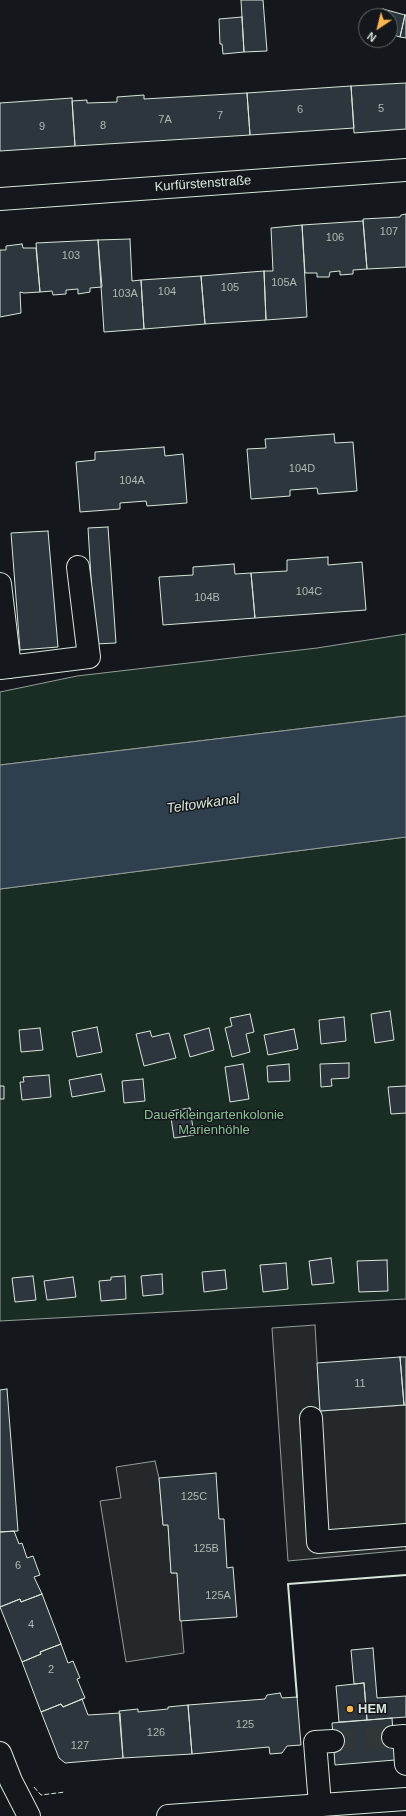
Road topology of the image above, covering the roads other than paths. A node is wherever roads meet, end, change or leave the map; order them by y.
1 (406, 170) edge
2 (0, 198) edge
3 (78, 567) dead end
4 (0, 584) edge
5 (5, 667) edge
6 (311, 1418) dead end
7 (406, 1535) edge
8 (393, 1737) tunnel mouth
9 (333, 1741) tunnel mouth
10 (0, 1753) edge
11 (406, 1764) edge
12 (406, 1799) edge
13 (320, 1805) junction
14 (29, 1816) edge
15 (168, 1816) edge

1 - 2 street, Kurfürstenstraße
3 - 5 street
4 - 5 street
6 - 7 street
8 - 11 street
9 - 13 street
10 - 14 street
12 - 13 street
13 - 15 street

